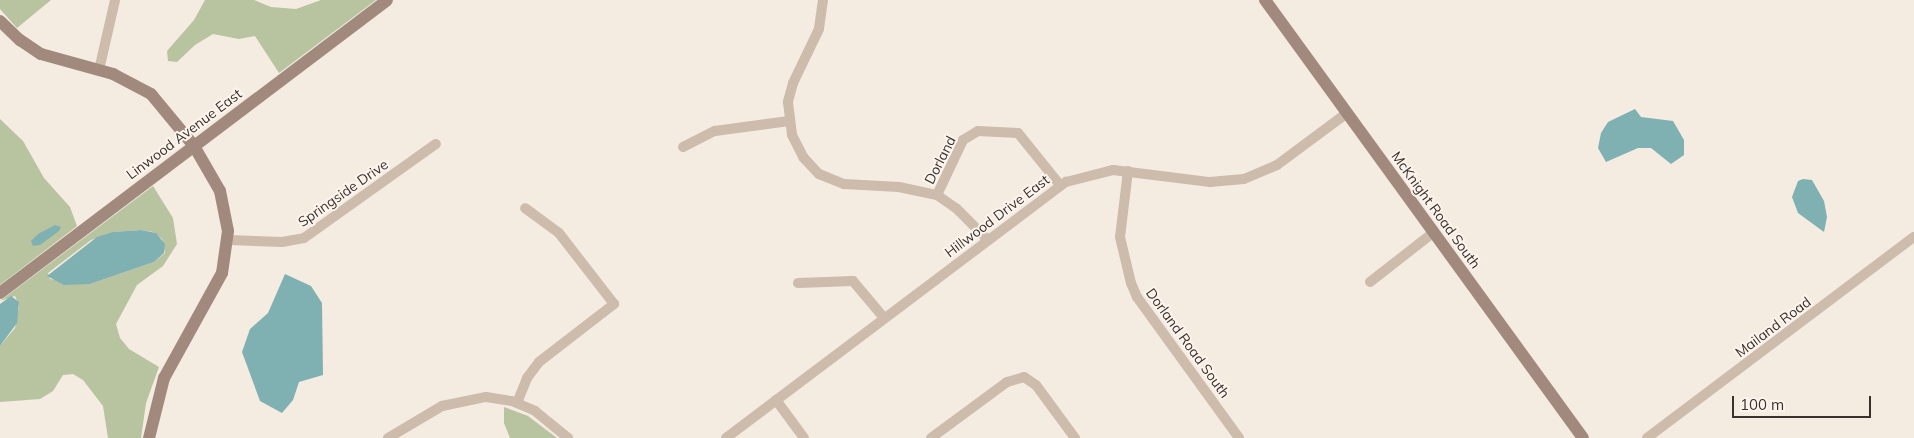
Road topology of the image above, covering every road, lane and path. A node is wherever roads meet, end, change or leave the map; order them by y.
1 (115, 0) edge
2 (387, 0) edge
3 (823, 0) edge
4 (1265, 0) edge
5 (0, 21) edge
6 (99, 70) junction
7 (1347, 113) junction
8 (789, 121) junction
9 (436, 144) dead end
10 (194, 146) junction
11 (683, 147) dead end
12 (1128, 171) junction
13 (1060, 185) junction
14 (937, 196) junction
15 (525, 208) dead end
16 (1434, 232) junction
17 (1914, 237) edge
18 (228, 240) junction
19 (987, 240) junction
20 (1370, 282) dead end
21 (798, 283) dead end
22 (0, 293) edge
23 (884, 318) junction
24 (776, 400) junction
25 (517, 402) junction
26 (150, 438) edge
27 (388, 438) edge
28 (568, 438) edge
29 (726, 438) edge
30 (804, 438) edge
31 (931, 438) edge
32 (1075, 438) edge
33 (1239, 438) edge
34 (1584, 438) edge
35 (1647, 438) edge

1 - 6 street
2 - 10 street, Linwood Avenue East
3 - 8 street
4 - 7 street, McKnight Road South
5 - 6 street
6 - 10 street
7 - 12 street, Hillwood Drive East
7 - 16 street, McKnight Road South
8 - 11 street
8 - 14 street
9 - 18 street, Springside Drive
10 - 18 street
10 - 22 street, Linwood Avenue East
12 - 13 street, Hillwood Drive East
12 - 33 street, Dorland Road South
13 - 14 street, Dorland
13 - 19 street, Hillwood Drive East
14 - 19 street
15 - 25 street
16 - 20 street
16 - 34 street, McKnight Road South
17 - 35 street, Mailand Road
18 - 26 street
19 - 23 street, Hillwood Drive East
21 - 23 street
23 - 24 street, Hillwood Drive East
24 - 29 street, Hillwood Drive East
24 - 30 street
25 - 27 street
25 - 28 street
31 - 32 street

